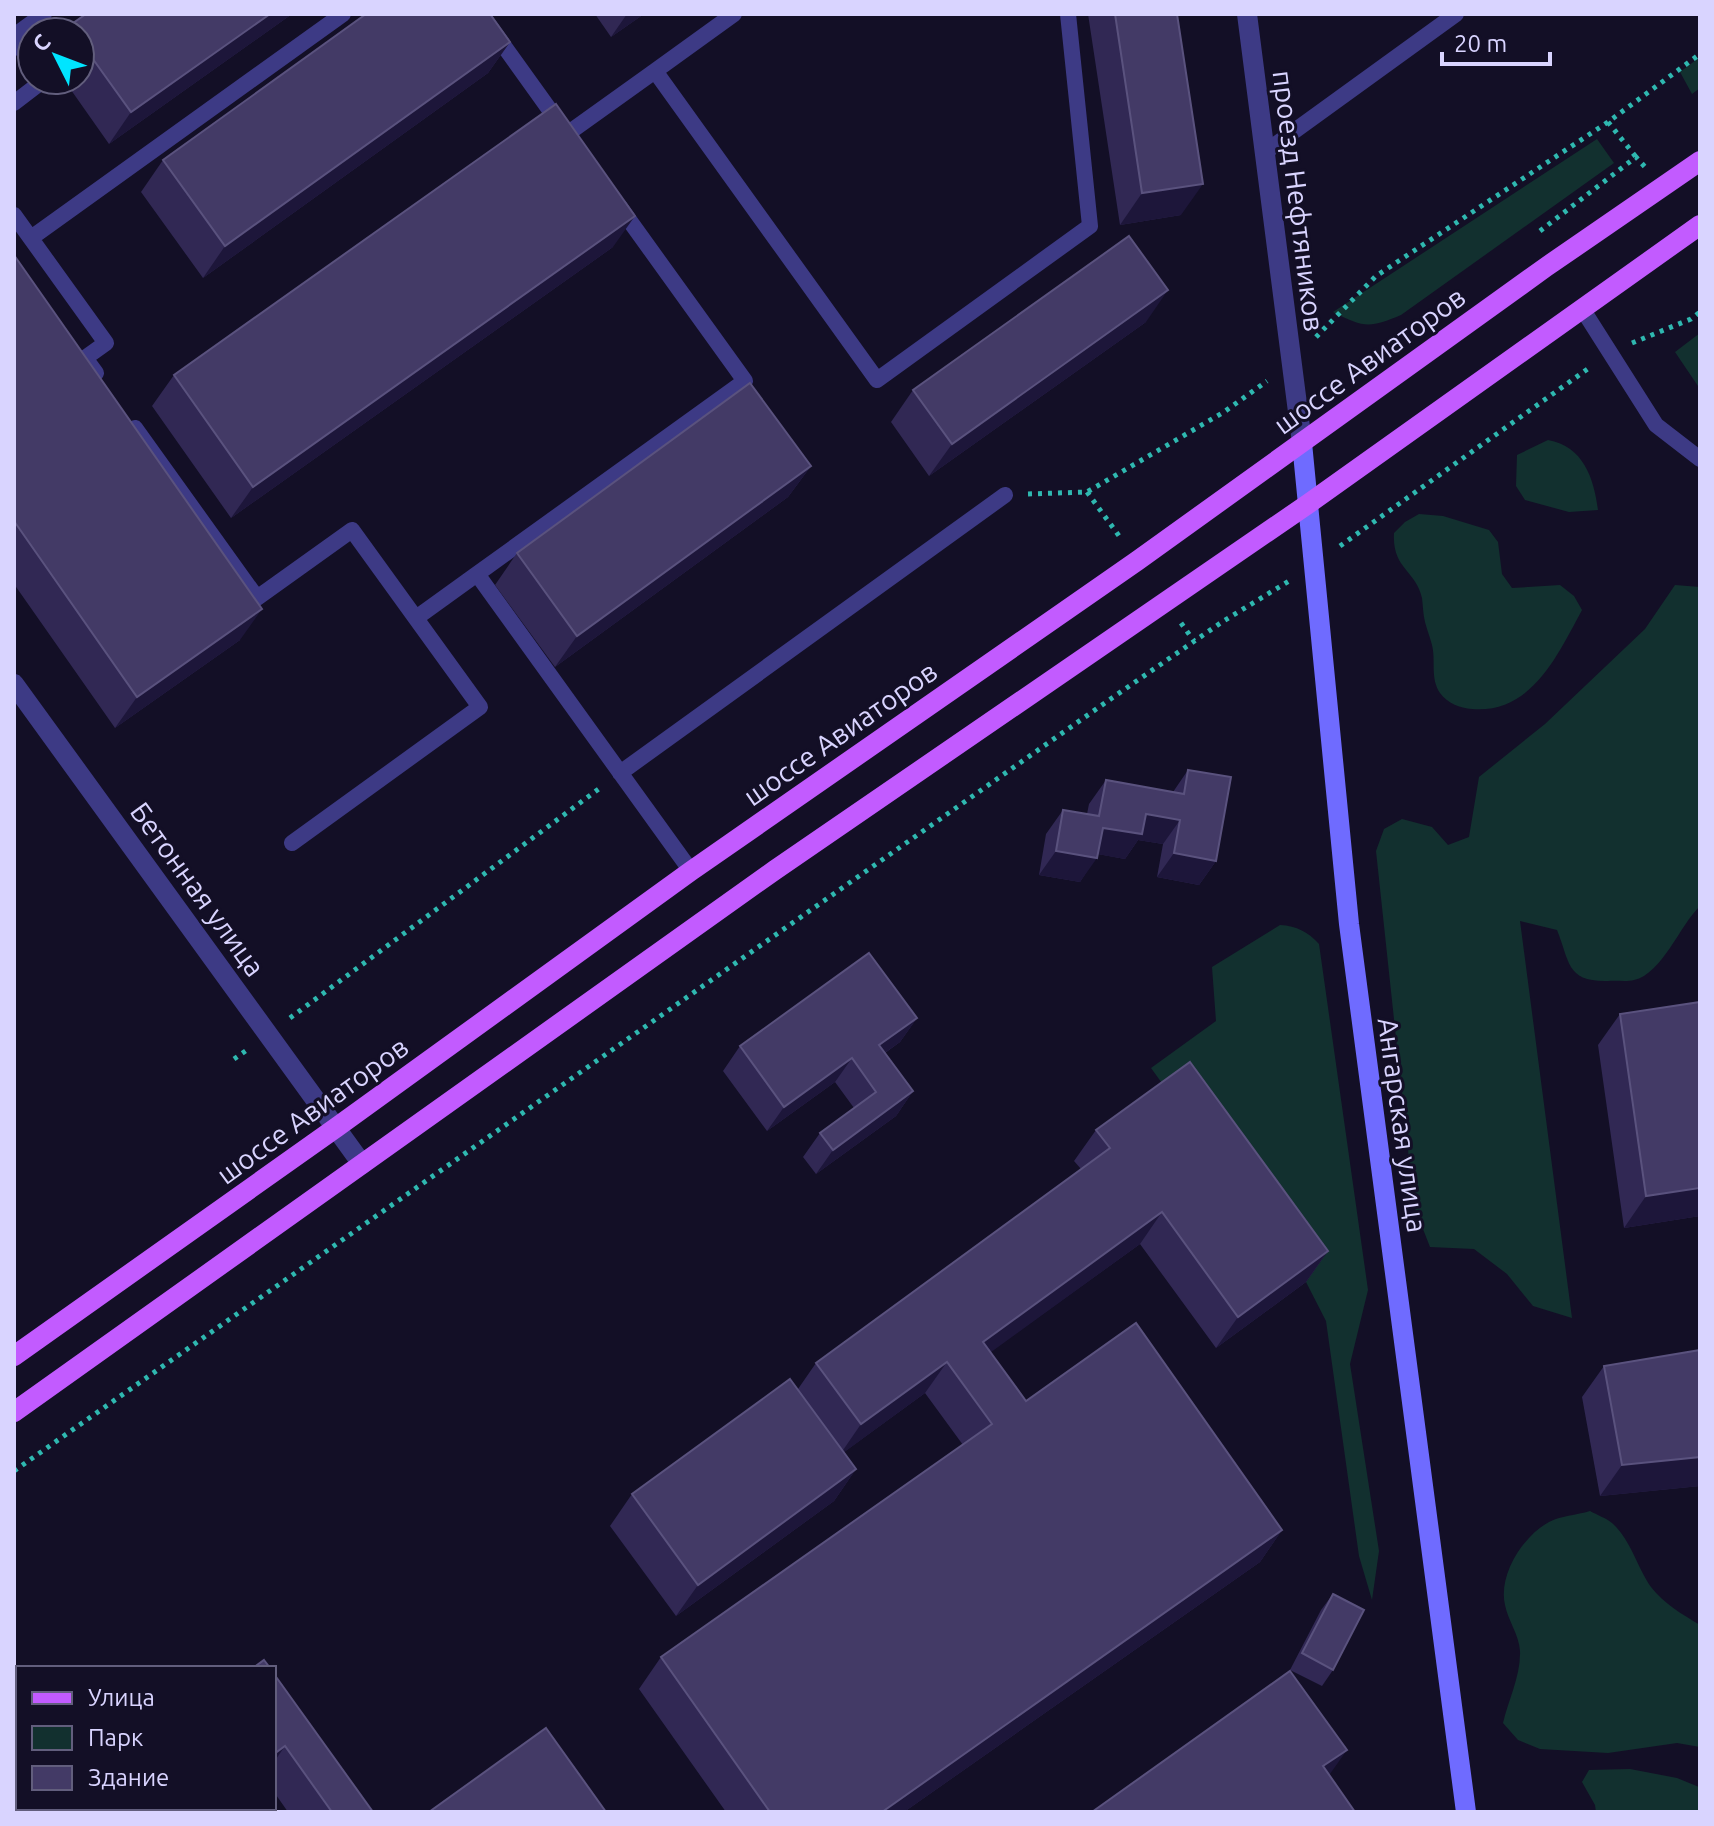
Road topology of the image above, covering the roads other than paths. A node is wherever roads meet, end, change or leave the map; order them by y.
1 (44, 14) edge
2 (343, 14) edge
3 (481, 14) edge
4 (734, 14) edge
5 (1068, 14) edge
6 (1247, 14) edge
7 (1456, 14) edge
8 (14, 37) edge
9 (655, 71) junction
10 (1264, 153) junction
11 (1700, 161) edge
12 (611, 196) edge
13 (14, 215) edge
14 (1700, 225) edge
15 (31, 238) junction
16 (1583, 310) junction
17 (103, 383) edge
18 (121, 408) edge
19 (1302, 443) junction
20 (1700, 459) edge
21 (1005, 495) road end
22 (1308, 504) junction
23 (477, 574) junction
24 (416, 618) junction
25 (14, 684) edge
26 (620, 773) junction
27 (292, 843) dead end
28 (691, 871) junction
29 (337, 1127) junction
30 (362, 1164) junction
31 (14, 1356) edge
32 (14, 1412) edge
33 (1466, 1812) edge

1 - 8 lane
2 - 15 lane
3 - 9 lane
4 - 9 lane
5 - 9 lane
6 - 10 street, проезд Нефтяников
7 - 10 lane
10 - 19 street, проезд Нефтяников
11 - 19 main road, шоссе Авиаторов
12 - 23 lane
13 - 15 lane
14 - 16 main road
15 - 17 lane
16 - 20 lane
16 - 22 main road
18 - 24 lane
19 - 22 main road, Ангарская улица
19 - 28 main road, шоссе Авиаторов
21 - 26 lane
22 - 30 main road
22 - 33 main road, Ангарская улица
23 - 24 lane
23 - 26 lane
24 - 27 lane
25 - 29 street, Бетонная улица
26 - 28 lane
28 - 29 main road, шоссе Авиаторов
29 - 30 street, Бетонная улица
29 - 31 main road, шоссе Авиаторов
30 - 32 main road

